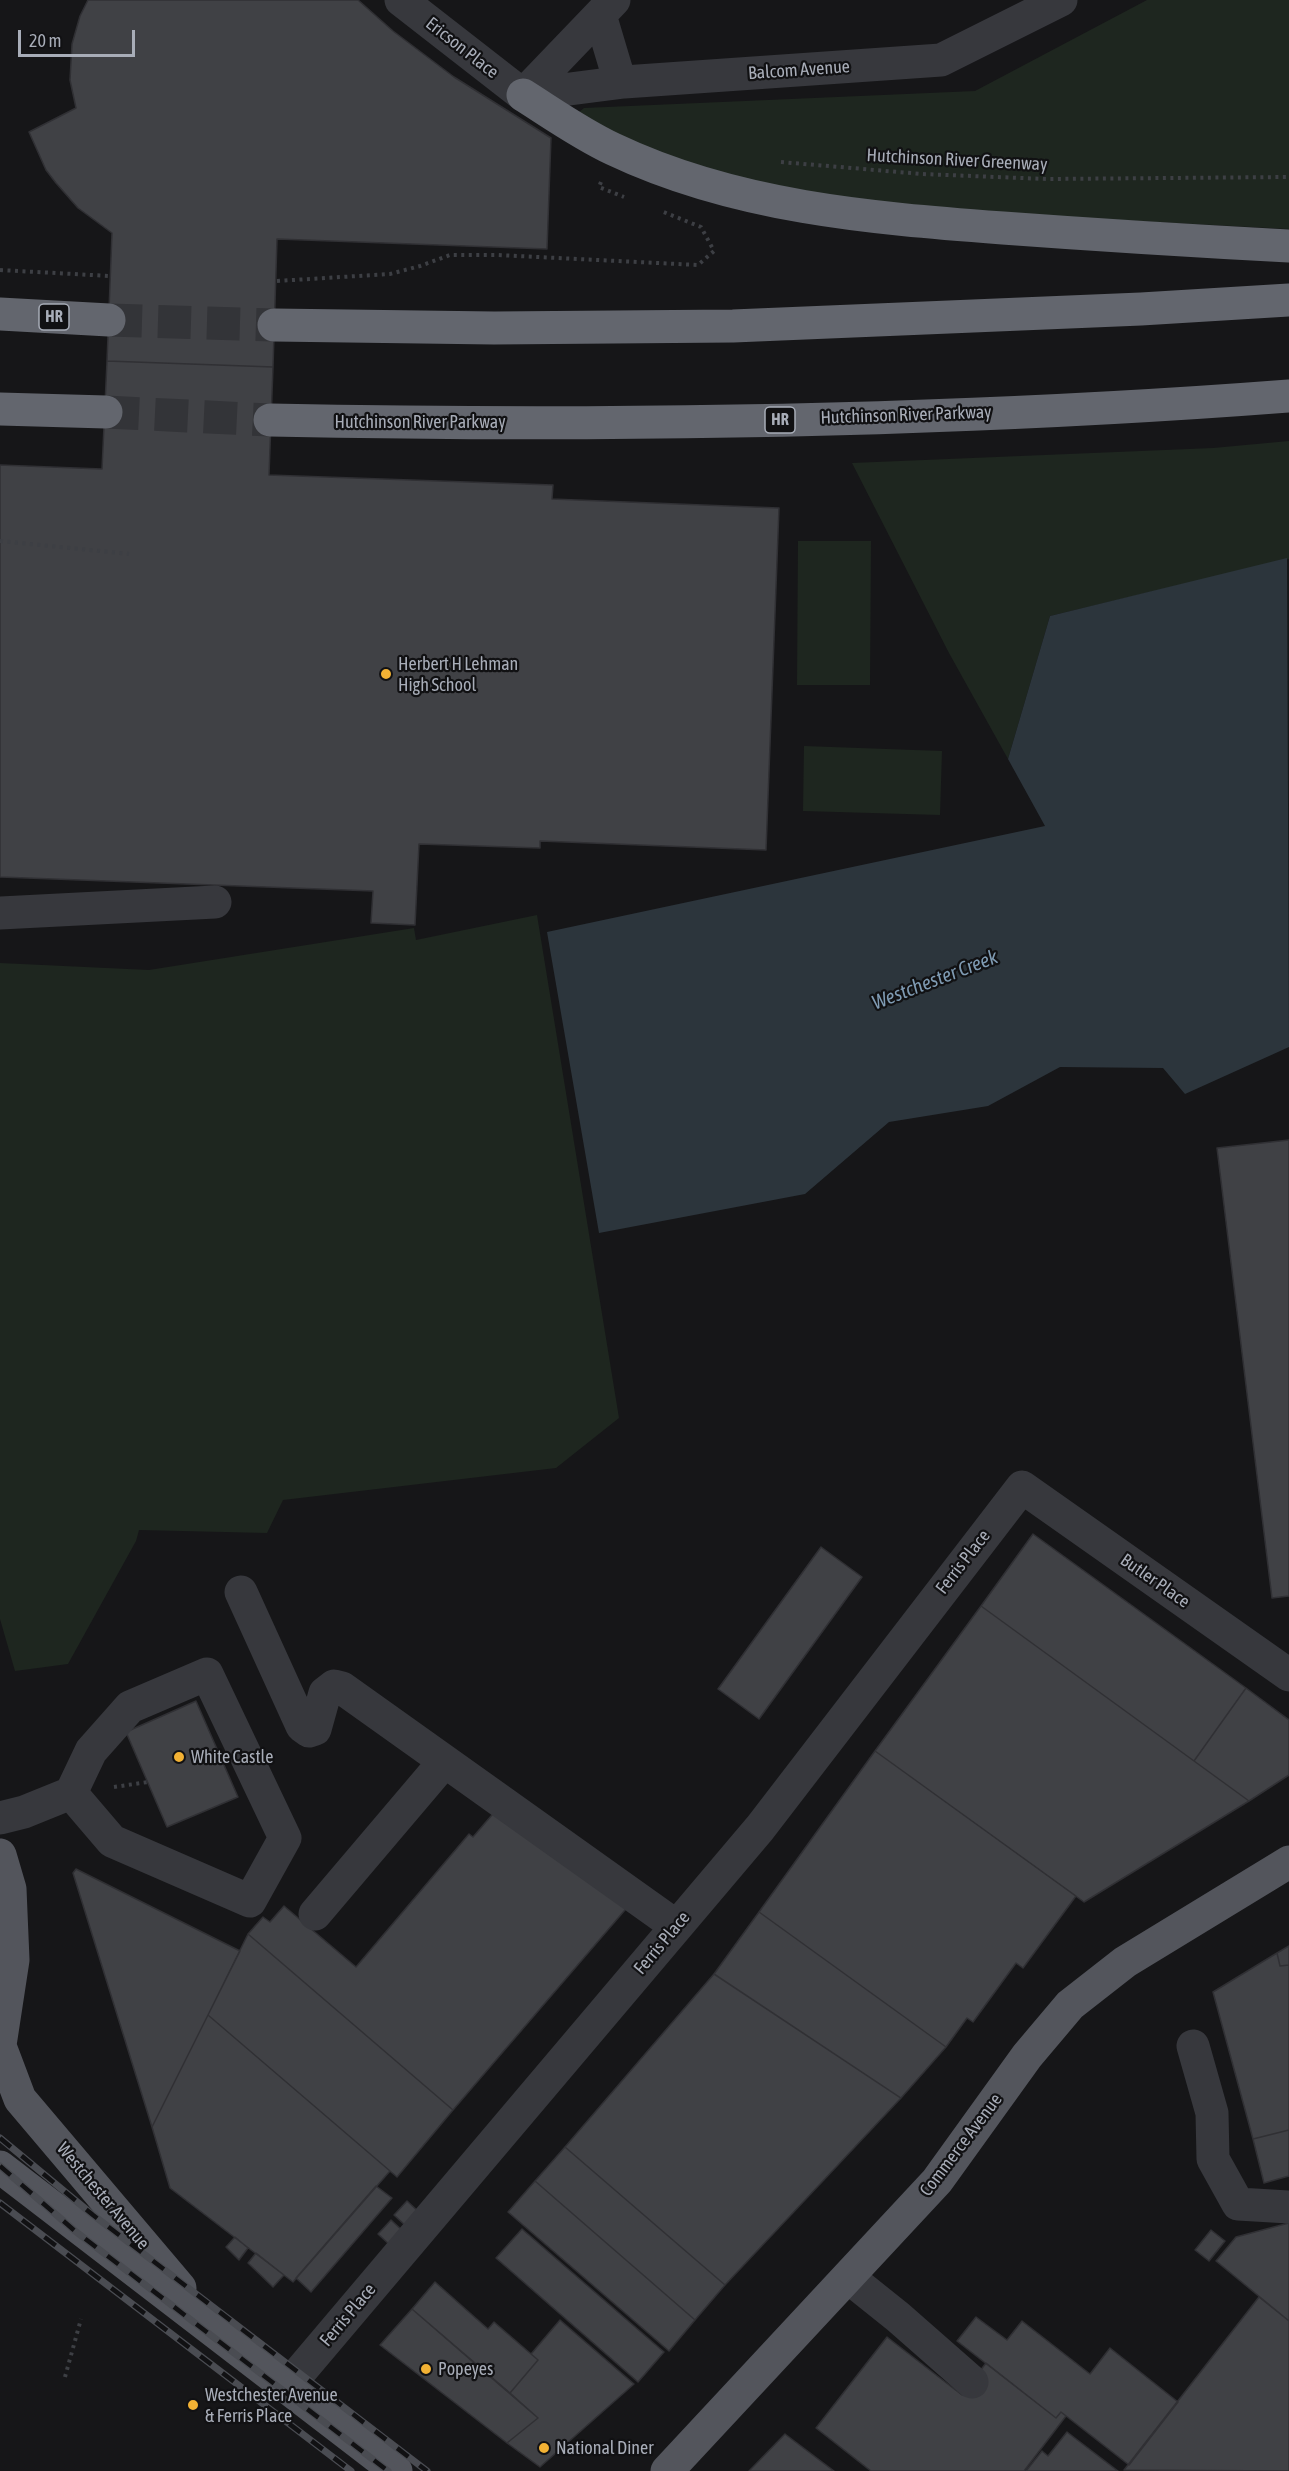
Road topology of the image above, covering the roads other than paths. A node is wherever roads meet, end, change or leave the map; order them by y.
1 (401, 0) edge
2 (1061, 0) edge
3 (607, 7) edge
4 (620, 82) junction
5 (524, 95) junction
6 (1289, 246) edge
7 (1289, 300) edge
8 (0, 314) edge
9 (109, 320) tunnel mouth
10 (274, 325) tunnel mouth
11 (1289, 396) edge
12 (0, 409) edge
13 (106, 412) tunnel mouth
14 (270, 420) tunnel mouth
15 (215, 902) dead end
16 (0, 913) edge
17 (1022, 1487) joint
18 (241, 1592) dead end
19 (1289, 1675) edge
20 (444, 1762) junction
21 (71, 1793) junction
22 (0, 1818) edge
23 (0, 1855) edge
24 (1289, 1862) edge
25 (315, 1914) dead end
26 (676, 1926) junction
27 (0, 2046) edge
28 (1193, 2046) dead end
29 (0, 2167) edge
30 (1289, 2207) edge
31 (848, 2277) junction
32 (222, 2337) junction
33 (972, 2382) dead end
34 (286, 2387) junction
35 (396, 2471) edge
36 (667, 2471) edge

1 - 5 street, Ericson Place
2 - 4 street, Balcom Avenue
3 - 4 street
3 - 5 street
4 - 5 street, Balcom Avenue
5 - 6 highway
7 - 10 highway
8 - 9 highway, HR
11 - 14 highway, Hutchinson River Parkway / HR
12 - 13 highway
15 - 16 street
17 - 19 street, Butler Place
17 - 26 street, Ferris Place
18 - 20 street
20 - 25 street
20 - 26 street
21 - 21 street
21 - 22 street
23 - 27 main road
24 - 31 main road, Commerce Avenue
26 - 34 street, Ferris Place
27 - 32 main road, Westchester Avenue
28 - 30 street
29 - 32 main road, Westchester Avenue
31 - 33 street
31 - 36 main road, Commerce Avenue
32 - 34 main road, Westchester Avenue
34 - 35 main road, Westchester Avenue

